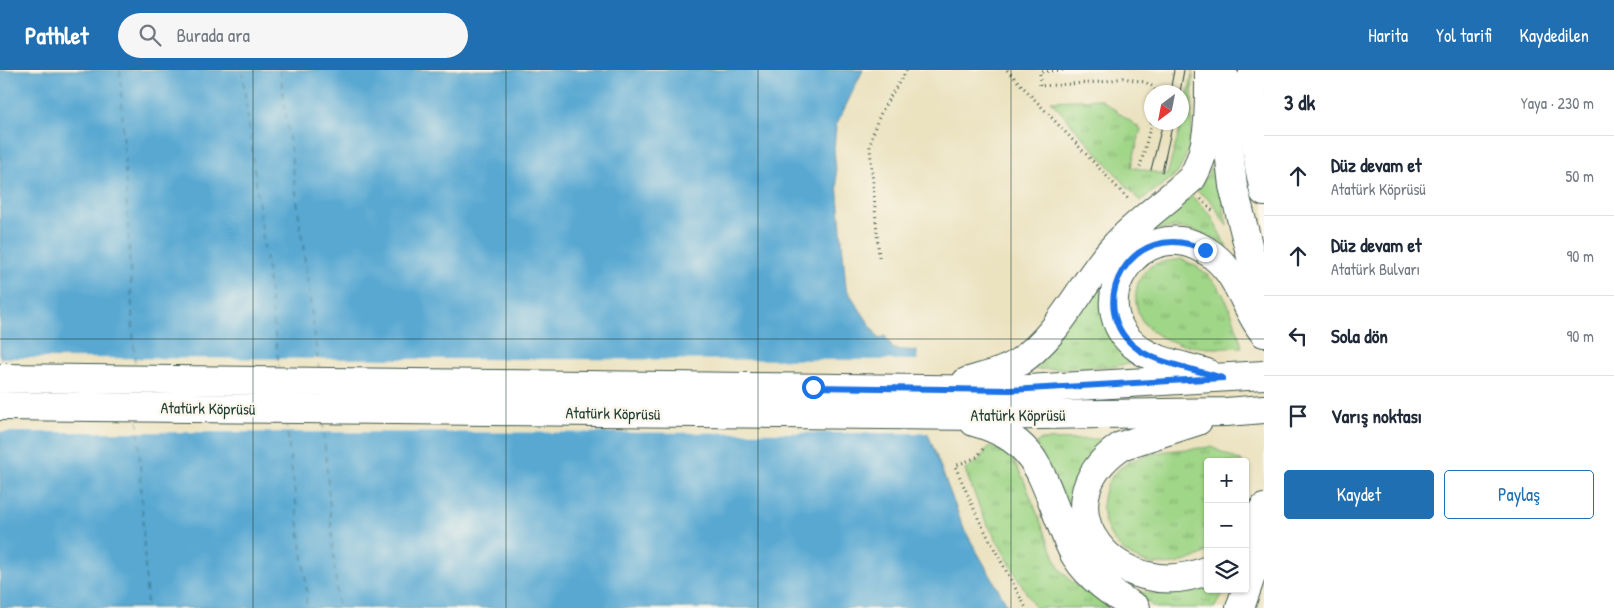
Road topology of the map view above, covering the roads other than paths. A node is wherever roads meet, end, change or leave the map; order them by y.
1 (1210, 70) edge
2 (1226, 70) edge
3 (1253, 70) edge
4 (1264, 192) edge
5 (1264, 308) edge
6 (1264, 333) edge
7 (1264, 375) edge
8 (0, 378) edge
9 (1223, 378) junction
10 (948, 401) junction
11 (0, 406) edge
12 (1264, 409) edge
13 (1226, 412) junction
14 (1264, 508) edge
15 (1249, 529) edge
16 (1264, 540) edge
17 (1204, 572) edge
18 (1136, 608) edge
19 (1240, 608) edge

1 - 10 main road
2 - 5 main road
3 - 4 main road
6 - 9 main road
7 - 9 main road
8 - 10 main road, Atatürk Köprüsü
9 - 10 main road
10 - 11 main road, Atatürk Köprüsü
10 - 13 main road, Atatürk Köprüsü
10 - 18 main road
12 - 13 main road
13 - 17 main road
14 - 15 main road
16 - 19 main road

